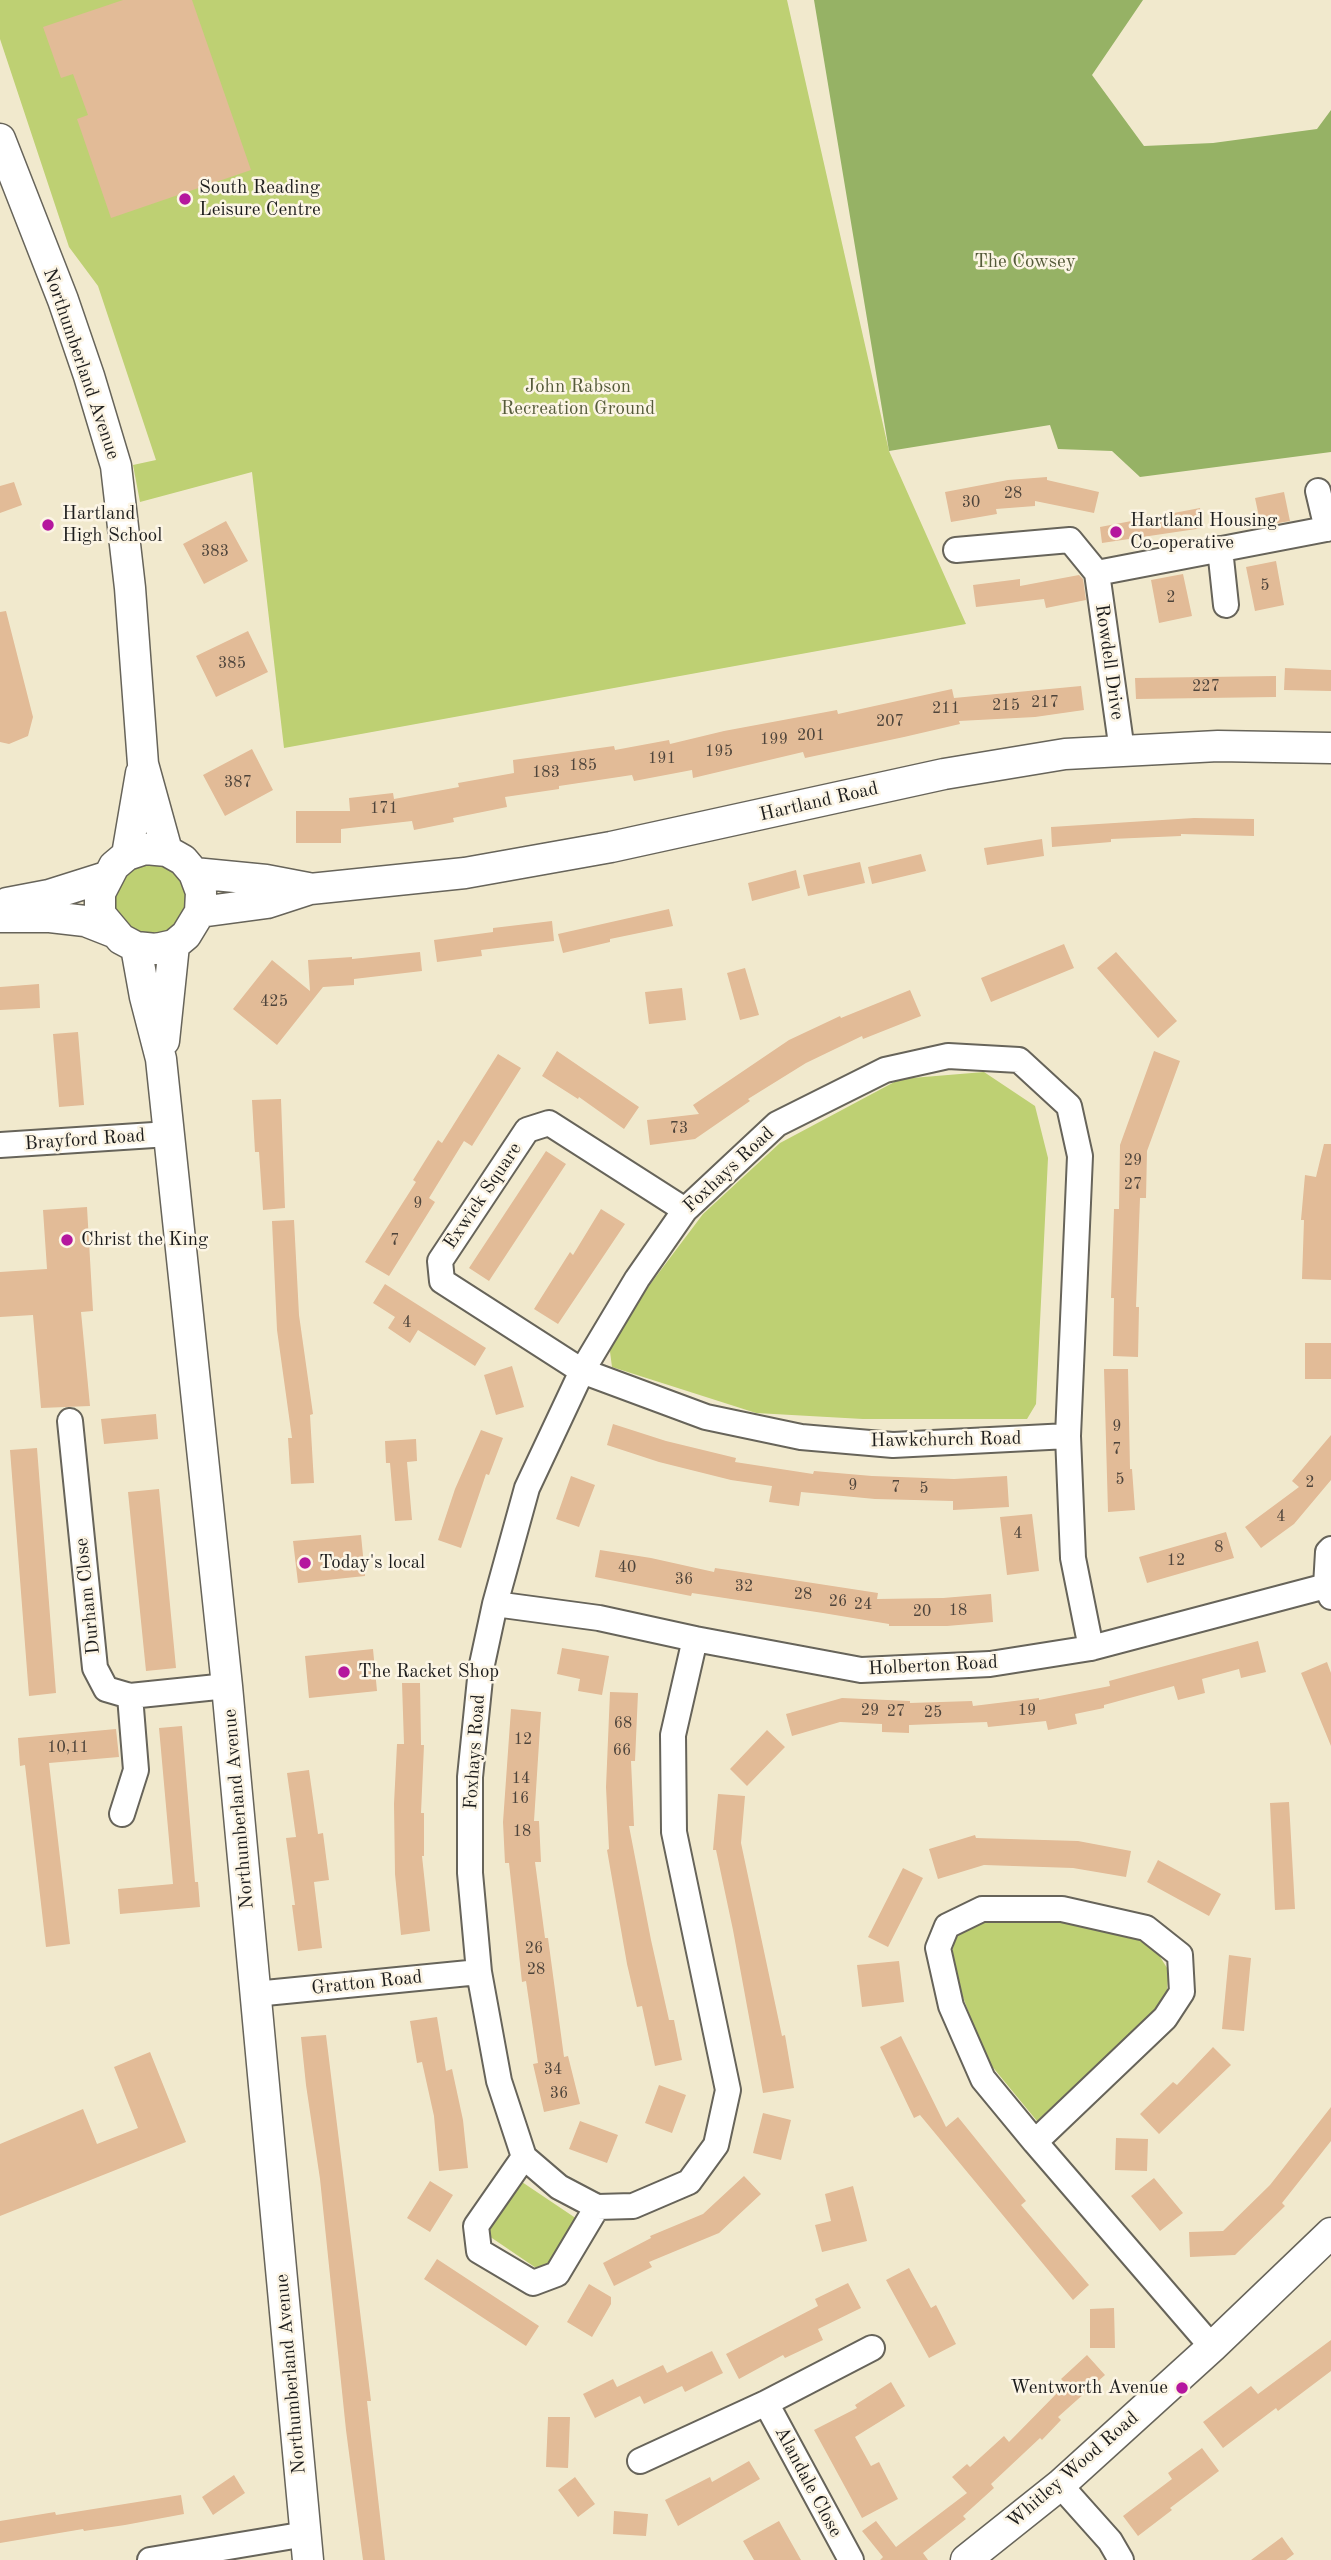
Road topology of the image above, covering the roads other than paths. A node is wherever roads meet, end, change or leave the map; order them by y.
1 (0, 139) edge
2 (1318, 491) dead end
3 (1329, 528) edge
4 (1220, 549) junction
5 (956, 550) dead end
6 (1097, 573) junction
7 (1226, 605) dead end
8 (1331, 748) edge
9 (1122, 751) junction
10 (143, 764) junction
11 (167, 851) junction
12 (127, 855) junction
13 (194, 873) junction
14 (106, 877) junction
15 (310, 889) junction
16 (0, 904) edge
17 (200, 912) junction
18 (0, 917) edge
19 (125, 939) junction
20 (174, 945) junction
21 (161, 1059) junction
22 (169, 1134) junction
23 (0, 1145) edge
24 (685, 1210) junction
25 (582, 1371) junction
26 (70, 1421) dead end
27 (1068, 1436) junction
28 (1331, 1549) edge
29 (1328, 1592) edge
30 (495, 1604) junction
31 (695, 1639) junction
32 (1091, 1648) junction
33 (227, 1686) junction
34 (130, 1696) junction
35 (122, 1814) dead end
36 (479, 1972) junction
37 (255, 1994) junction
38 (1035, 2142) junction
39 (524, 2158) junction
40 (597, 2207) junction
41 (1331, 2233) edge
42 (1212, 2347) junction
43 (872, 2348) dead end
44 (766, 2403) junction
45 (640, 2461) dead end
46 (1060, 2485) junction
47 (307, 2547) edge
48 (150, 2560) edge
49 (851, 2560) edge
50 (966, 2560) edge
51 (1121, 2560) edge

1 - 10 street, Northumberland Avenue
2 - 3 street
3 - 4 street
4 - 6 street
4 - 7 street
5 - 6 street
6 - 9 street, Rowdell Drive
8 - 9 street, Hartland Road
9 - 15 street, Hartland Road
10 - 11 street, Northumberland Avenue
10 - 12 street, Northumberland Avenue
11 - 12 street
11 - 13 street
12 - 14 street
13 - 15 street, Hartland Road
13 - 17 street
14 - 16 street
14 - 19 street
15 - 17 street, Hartland Road
17 - 20 street
18 - 19 street
19 - 20 street
19 - 21 street, Northumberland Avenue
20 - 21 street, Northumberland Avenue
21 - 22 street, Northumberland Avenue
22 - 23 street, Brayford Road
22 - 33 street, Northumberland Avenue
24 - 25 street, Foxhays Road
24 - 25 street, Exwick Square
24 - 27 street, Foxhays Road
25 - 27 street, Hawkchurch Road
25 - 30 street, Foxhays Road
26 - 34 street, Durham Close
27 - 32 street, Foxhays Road
28 - 29 street
29 - 32 street, Holberton Road
30 - 31 street, Holberton Road
30 - 36 street, Foxhays Road
31 - 32 street, Holberton Road
31 - 40 street
33 - 34 street
33 - 37 street, Northumberland Avenue
34 - 35 street
36 - 37 street, Gratton Road
36 - 39 street, Foxhays Road
37 - 47 street, Northumberland Avenue
38 - 38 street
38 - 42 street
39 - 40 street
39 - 40 street
41 - 42 street, Whitley Wood Road
42 - 46 street, Whitley Wood Road
43 - 44 street, Alandale Close
44 - 45 street, Alandale Close
44 - 49 street, Alandale Close
46 - 50 street, Whitley Wood Road
46 - 51 street
47 - 48 street

